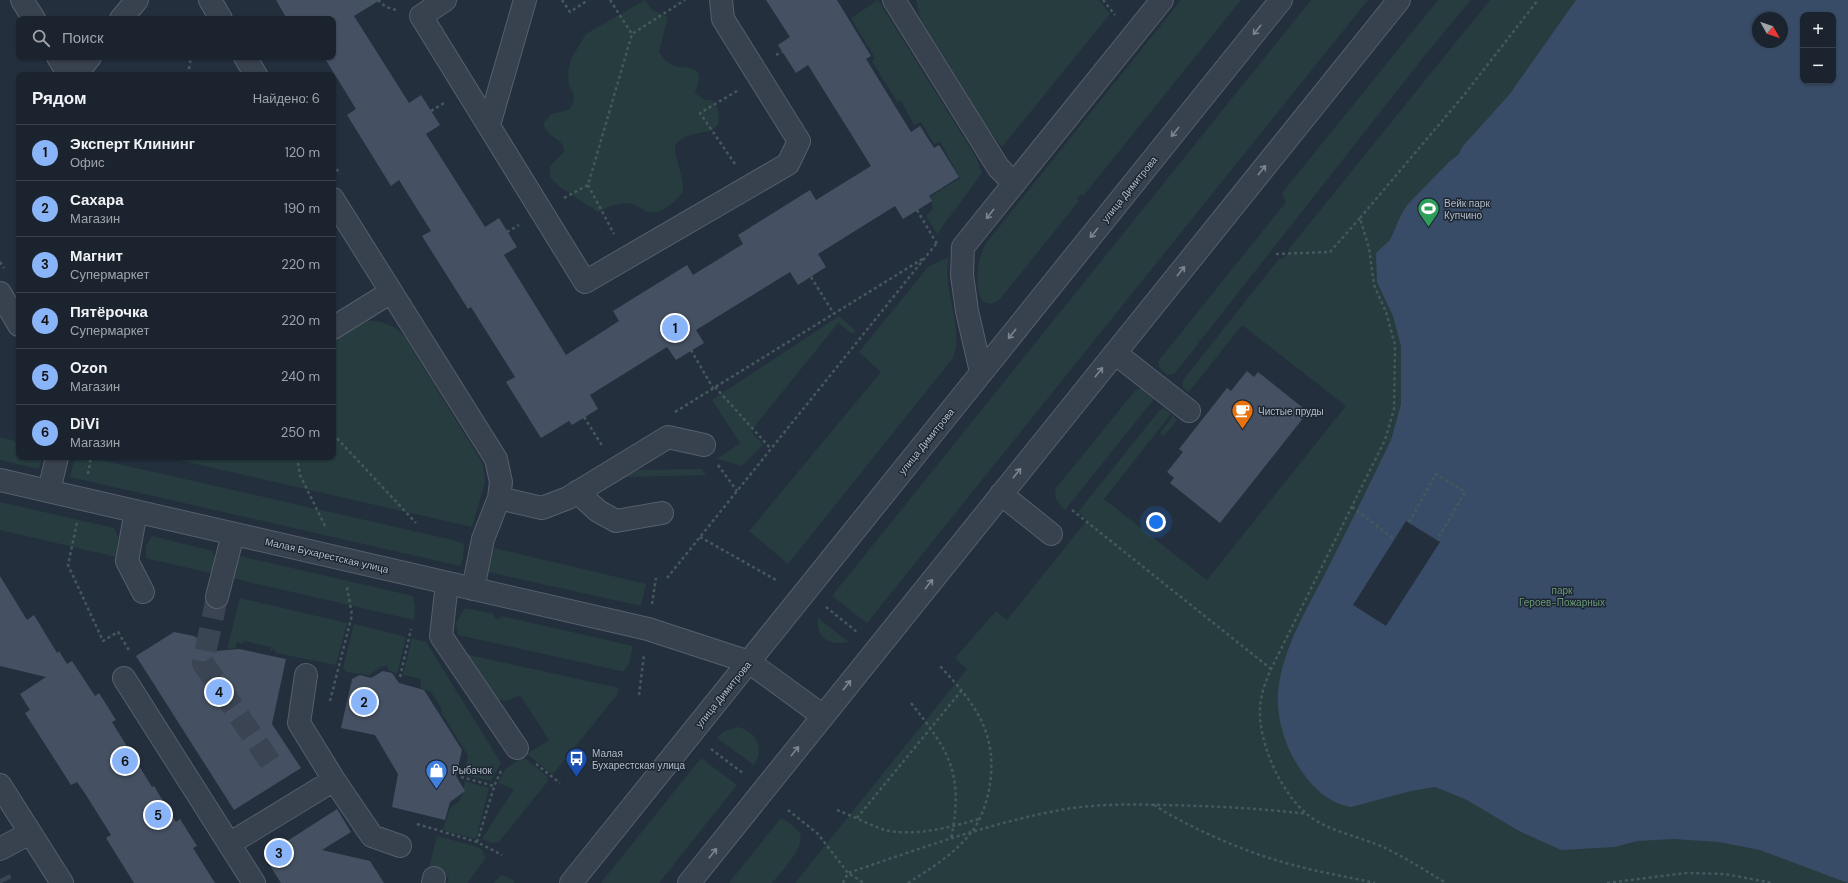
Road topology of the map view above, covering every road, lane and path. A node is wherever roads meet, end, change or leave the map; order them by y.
1 (22, 0) edge
2 (137, 0) edge
3 (210, 0) edge
4 (375, 0) edge
5 (445, 0) edge
6 (526, 0) edge
7 (562, 0) edge
8 (588, 0) edge
9 (610, 0) edge
10 (685, 0) edge
11 (721, 0) edge
12 (894, 0) edge
13 (1103, 0) edge
14 (1162, 0) edge
15 (1281, 0) edge
16 (1399, 0) edge
17 (1538, 0) edge
18 (360, 8) dead end
19 (32, 16) edge
20 (124, 16) edge
21 (219, 16) edge
22 (1118, 18) dead end
23 (632, 34) junction
24 (60, 60) edge
25 (88, 60) edge
26 (190, 60) edge
27 (247, 60) edge
28 (67, 72) edge
29 (78, 72) edge
30 (188, 72) edge
31 (254, 72) edge
32 (759, 77) junction
33 (489, 125) junction
34 (1014, 184) junction
35 (588, 185) junction
36 (751, 186) junction
37 (336, 204) edge
38 (917, 210) dead end
39 (542, 211) junction
40 (1360, 218) junction
41 (507, 232) dead end
42 (941, 237) dead end
43 (936, 244) junction
44 (1276, 254) dead end
45 (926, 257) junction
46 (627, 258) junction
47 (811, 277) dead end
48 (391, 292) junction
49 (0, 293) edge
50 (834, 314) junction
51 (16, 320) edge
52 (336, 326) edge
53 (691, 350) dead end
54 (1114, 353) junction
55 (982, 372) junction
56 (714, 388) junction
57 (1189, 411) dead end
58 (671, 414) dead end
59 (584, 417) dead end
60 (336, 437) edge
61 (704, 445) dead end
62 (771, 449) junction
63 (56, 460) edge
64 (90, 460) edge
65 (298, 460) edge
66 (616, 469) junction
67 (0, 480) edge
68 (86, 480) dead end
69 (50, 492) junction
70 (577, 492) junction
71 (1001, 494) junction
72 (499, 498) junction
73 (1352, 507) junction
74 (1072, 510) dead end
75 (136, 511) junction
76 (662, 513) dead end
77 (78, 520) dead end
78 (1409, 522) dead end
79 (416, 524) dead end
80 (327, 530) dead end
81 (233, 534) junction
82 (1051, 534) dead end
83 (700, 537) junction
84 (1394, 539) dead end
85 (1437, 540) dead end
86 (656, 578) dead end
87 (667, 578) dead end
88 (776, 580) dead end
89 (346, 581) dead end
90 (446, 583) junction
91 (473, 589) junction
92 (143, 592) dead end
93 (217, 598) tunnel mouth
94 (824, 605) dead end
95 (651, 608) dead end
96 (411, 629) dead end
97 (859, 633) dead end
98 (645, 649) dead end
99 (130, 652) dead end
100 (749, 662) junction
101 (940, 666) dead end
102 (1271, 669) junction
103 (306, 675) dead end
104 (124, 678) dead end
105 (400, 678) dead end
106 (962, 690) junction
107 (639, 695) dead end
108 (911, 703) dead end
109 (330, 704) dead end
110 (823, 716) junction
111 (931, 728) junction
112 (516, 748) joint
113 (709, 748) dead end
114 (746, 775) dead end
115 (461, 777) dead end
116 (334, 780) junction
117 (0, 785) edge
118 (494, 786) junction
119 (1154, 805) junction
120 (788, 810) dead end
121 (837, 810) dead end
122 (1308, 815) junction
123 (857, 818) junction
124 (979, 819) junction
125 (414, 824) dead end
126 (954, 826) junction
127 (30, 833) junction
128 (971, 833) junction
129 (951, 839) junction
130 (477, 842) junction
131 (229, 844) junction
132 (400, 846) dead end
133 (0, 850) edge
134 (502, 855) dead end
135 (848, 873) junction
136 (62, 883) edge
137 (254, 883) edge
138 (571, 883) edge
139 (689, 883) edge
140 (843, 883) edge
141 (864, 883) edge
142 (908, 883) edge
143 (1375, 883) edge
144 (1446, 883) edge
145 (1607, 883) edge
146 (1772, 883) edge

1 - 19 street
2 - 20 street
3 - 21 street
4 - 18 path
5 - 33 street
6 - 33 street
7 - 8 path
9 - 23 path
10 - 23 path
11 - 32 street
12 - 34 street
13 - 22 path
14 - 34 street
15 -> 55 street, улица Димитрова
54 -> 16 street
17 - 40 path
23 - 35 path
24 - 28 street
25 - 29 street
26 - 30 path
27 - 31 street
32 - 36 street
32 - 36 path
33 - 39 street
34 -> 55 street
35 - 39 path
35 - 46 path
36 - 46 street
37 - 48 street
38 - 43 path
39 - 41 path
39 - 46 street
40 - 44 path
40 - 73 path
42 - 43 path
43 - 45 path
45 - 50 path
45 - 62 path
47 - 50 path
48 - 52 street
48 - 72 street
49 - 51 street
50 - 56 path
53 - 56 path
54 - 57 street
71 -> 54 street
55 - 100 street, улица Димитрова
56 - 58 path
56 - 62 path
59 - 66 path
60 - 79 path
61 - 66 street
62 - 83 path
63 - 69 street
64 - 68 path
65 - 80 path
66 - 70 street
67 - 69 street, Малая Бухарестская улица
69 - 75 street, Малая Бухарестская улица
70 - 72 street
70 - 76 street
71 - 82 street
110 -> 71 street
72 - 91 street
73 - 84 path
73 - 102 path
74 - 102 path
75 - 81 street, Малая Бухарестская улица
75 - 92 street
77 - 99 path
78 - 85 path
81 - 90 street, Малая Бухарестская улица
81 - 93 street
83 - 87 path
83 - 88 path
86 - 95 path
89 - 109 path
90 - 91 street, Малая Бухарестская улица
90 - 112 street
91 - 100 street, Малая Бухарестская улица
94 - 97 path
96 - 105 path
98 - 107 path
100 - 110 street, Малая Бухарестская улица
100 - 138 street, улица Димитрова
101 - 106 path
102 - 122 path
103 - 116 street
104 - 131 street
106 - 111 path
106 - 124 path
108 - 111 path
139 -> 110 street
111 - 123 path
111 - 126 path
112 - 118 path
113 - 114 path
115 - 118 path
116 - 131 street
116 - 132 street
117 - 127 street
118 - 130 path
119 - 122 path
119 - 128 path
119 - 143 path
120 - 135 path
121 - 123 path
122 - 144 path
123 - 126 path
124 - 126 path
124 - 128 path
125 - 130 path
126 - 129 path
127 - 133 street
127 - 136 street
128 - 129 path
128 - 142 path
129 - 135 path
130 - 134 path
131 - 137 street
135 - 140 path
135 - 141 path
145 - 146 path

